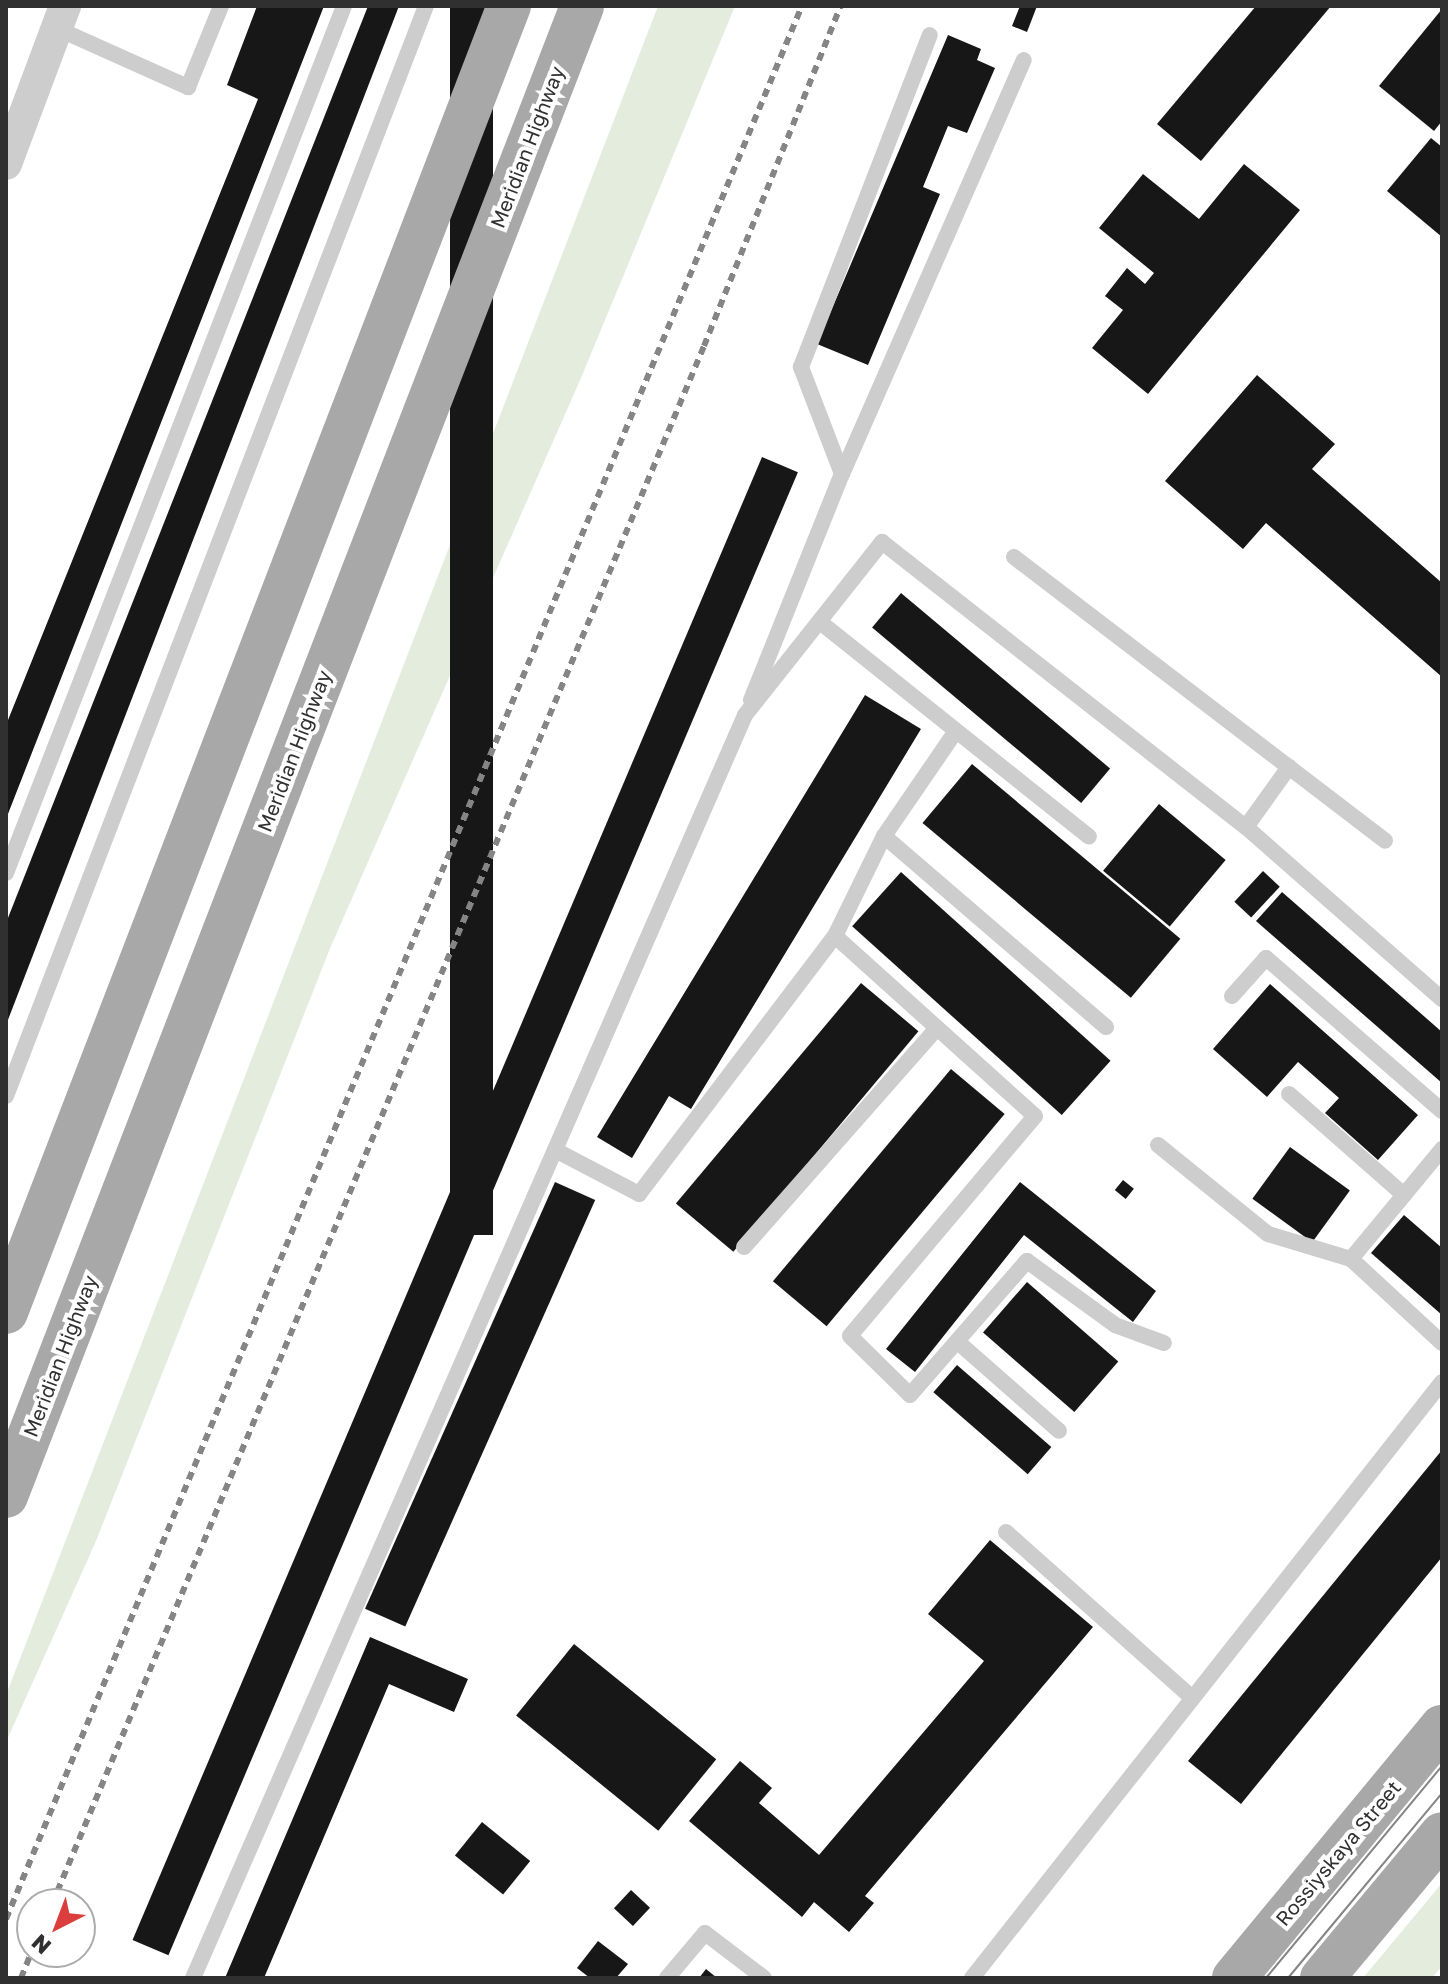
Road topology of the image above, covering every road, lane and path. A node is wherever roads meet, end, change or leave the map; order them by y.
1 (221, 6) edge
2 (344, 6) edge
3 (426, 6) edge
4 (509, 6) edge
5 (582, 6) edge
6 (60, 17) edge
7 (930, 35) dead end
8 (1024, 60) dead end
9 (6, 164) edge
10 (842, 474) junction
11 (1014, 557) dead end
12 (820, 622) junction
13 (745, 715) junction
14 (956, 731) junction
15 (1289, 767) junction
16 (1246, 827) junction
17 (884, 836) junction
18 (1089, 837) dead end
19 (1385, 841) dead end
20 (6, 873) edge
21 (835, 936) junction
22 (1232, 996) dead end
23 (1442, 999) edge
24 (1106, 1027) dead end
25 (937, 1028) junction
26 (1289, 1094) dead end
27 (6, 1096) edge
28 (1442, 1111) edge
29 (1158, 1145) dead end
30 (555, 1150) junction
31 (1439, 1159) edge
32 (1404, 1195) junction
33 (744, 1247) dead end
34 (1351, 1259) junction
35 (6, 1312) edge
36 (959, 1343) junction
37 (1164, 1343) dead end
38 (1442, 1343) edge
39 (1442, 1382) edge
40 (1059, 1431) dead end
41 (6, 1496) edge
42 (1006, 1532) dead end
43 (1191, 1697) junction
44 (1442, 1727) edge
45 (1442, 1834) edge
46 (193, 1978) edge
47 (667, 1978) edge
48 (764, 1978) edge
49 (972, 1978) edge
50 (1234, 1978) edge
51 (1322, 1978) edge

1 - 6 lane
2 - 20 lane
3 - 27 lane
4 - 35 main road
5 - 41 main road, Meridian Highway
6 - 9 street
7 - 10 lane
8 - 10 lane
10 - 13 lane
11 - 15 lane
12 - 13 lane
12 - 14 lane
12 - 16 lane
13 - 30 lane
14 - 17 lane
14 - 18 lane
15 - 16 lane
15 - 19 lane
16 - 23 lane
17 - 21 lane
17 - 24 lane
21 - 25 lane
21 - 30 lane
22 - 28 lane
25 - 33 lane
25 - 36 lane
26 - 32 lane
29 - 34 lane
30 - 46 lane
31 - 32 lane
32 - 34 lane
34 - 38 lane
36 - 37 lane
36 - 40 lane
39 - 43 lane
42 - 43 lane
43 - 49 lane
44 - 50 main road, Rossiyskaya Street
45 - 51 main road
47 - 48 lane

